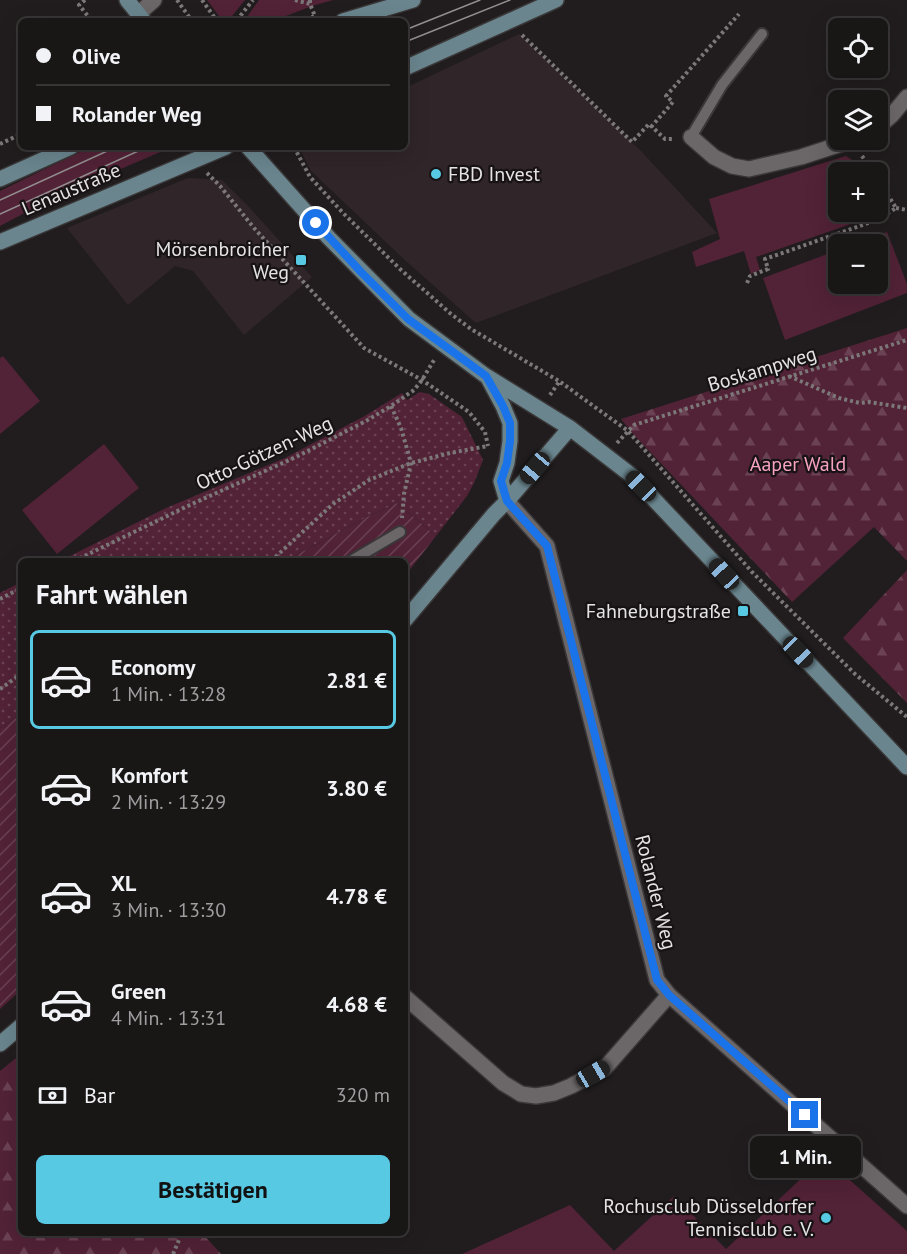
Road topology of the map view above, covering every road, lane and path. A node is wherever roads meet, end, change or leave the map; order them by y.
1 (85, 0) edge
2 (127, 0) edge
3 (154, 0) edge
4 (177, 0) edge
5 (202, 0) edge
6 (253, 0) edge
7 (295, 0) edge
8 (413, 0) edge
9 (556, 0) edge
10 (310, 2) edge
11 (739, 14) dead end
12 (141, 17) edge
13 (90, 18) edge
14 (190, 18) edge
15 (215, 18) edge
16 (239, 18) edge
17 (315, 18) edge
18 (353, 18) edge
19 (512, 20) junction
20 (762, 34) dead end
21 (408, 67) edge
22 (907, 97) edge
23 (888, 118) edge
24 (651, 127) junction
25 (18, 135) edge
26 (691, 137) junction
27 (0, 144) edge
28 (828, 148) edge
29 (64, 150) edge
30 (219, 150) edge
31 (251, 150) edge
32 (296, 150) edge
33 (0, 179) edge
34 (220, 186) dead end
35 (888, 195) edge
36 (896, 208) junction
37 (907, 210) edge
38 (0, 242) edge
39 (747, 283) dead end
40 (907, 340) edge
41 (443, 344) junction
42 (486, 376) junction
43 (788, 376) junction
44 (422, 380) junction
45 (391, 406) junction
46 (907, 408) edge
47 (570, 428) junction
48 (628, 431) junction
49 (411, 463) junction
50 (507, 501) junction
51 (400, 532) joint
52 (80, 558) edge
53 (274, 558) edge
54 (356, 558) edge
55 (18, 590) edge
56 (0, 599) edge
57 (408, 616) edge
58 (18, 676) edge
59 (0, 689) edge
60 (907, 717) edge
61 (907, 767) edge
62 (669, 995) junction
63 (408, 1000) edge
64 (18, 1029) edge
65 (0, 1044) edge
66 (907, 1206) edge
67 (181, 1236) edge
68 (173, 1254) edge

1 - 13 path
2 - 12 street
3 - 12 street
4 - 14 path
5 - 15 path
6 - 16 path
7 - 10 path
8 - 18 street
9 - 19 street
10 - 17 path
11 - 24 path
19 - 21 street
19 - 24 path
20 - 26 lane
22 - 23 street
24 - 26 path
25 - 27 path
26 - 28 street
29 - 33 street, Lenaustraße
30 - 38 street, Lenaustraße
31 - 41 street
32 - 48 path
34 - 44 path
35 - 36 path
36 - 37 path
36 - 39 path
40 - 43 path, Boskampweg
41 - 42 street
41 - 44 path, Otto-Götzen-Weg
42 - 47 street
42 - 50 street
43 - 46 path
43 - 48 path, Boskampweg
44 - 45 path, Otto-Götzen-Weg
44 - 49 path
45 - 49 path
45 - 52 path, Otto-Götzen-Weg
47 - 50 street
47 - 61 street
48 - 60 path
49 - 51 path
49 - 53 path
50 - 57 street
50 - 62 street, Rolander Weg
51 - 54 lane
55 - 56 path
58 - 59 path
62 - 63 street
62 - 66 street, Rolander Weg
64 - 65 street
67 - 68 path

